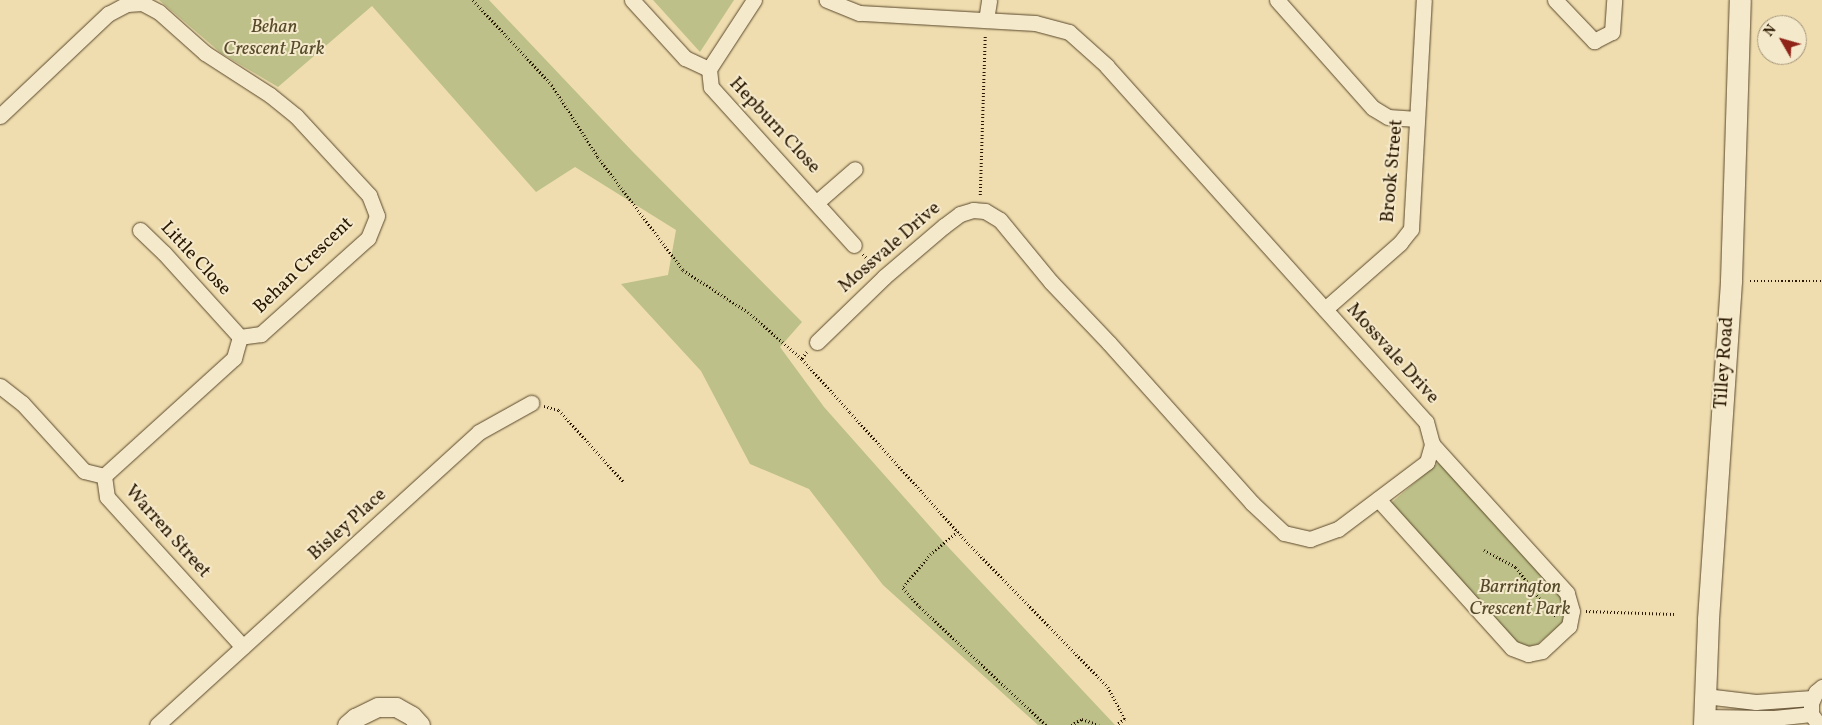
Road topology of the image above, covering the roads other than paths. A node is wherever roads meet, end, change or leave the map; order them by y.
1 (632, 0) edge
2 (754, 0) edge
3 (826, 0) edge
4 (988, 0) edge
5 (1277, 0) edge
6 (1424, 0) edge
7 (1555, 0) edge
8 (1614, 0) edge
9 (1740, 0) edge
10 (986, 20) junction
11 (709, 69) junction
12 (0, 116) edge
13 (1417, 119) junction
14 (855, 169) dead end
15 (817, 202) junction
16 (140, 230) dead end
17 (854, 245) road end
18 (1325, 309) junction
19 (240, 337) junction
20 (817, 342) road end
21 (0, 386) edge
22 (531, 403) road end
23 (1432, 444) junction
24 (104, 476) junction
25 (1378, 499) junction
26 (243, 647) junction
27 (1817, 692) edge
28 (1705, 696) junction
29 (1815, 719) edge
30 (1704, 721) edge
31 (157, 725) edge
32 (347, 725) edge
33 (420, 725) edge

1 - 11 street
2 - 11 street, Hepburn Close
3 - 10 street, Mossvale Drive
4 - 10 street
5 - 13 street
6 - 13 street, Brook Street
7 - 8 street
9 - 28 main road, Tilley Road
10 - 18 street, Mossvale Drive
11 - 15 street, Hepburn Close
12 - 19 street, Behan Crescent
13 - 18 street, Brook Street
14 - 15 street
15 - 17 street, Hepburn Close
16 - 19 street, Little Close
18 - 23 street, Mossvale Drive
19 - 24 street
20 - 25 street, Mossvale Drive
21 - 24 street, Warren Street
22 - 26 street, Bisley Place
23 - 25 street, Mossvale Drive
23 - 25 street
24 - 26 street, Warren Street
26 - 31 street, Bisley Place
27 - 28 street
27 - 29 street
28 - 30 main road, Tilley Road
29 - 30 street
32 - 33 street

